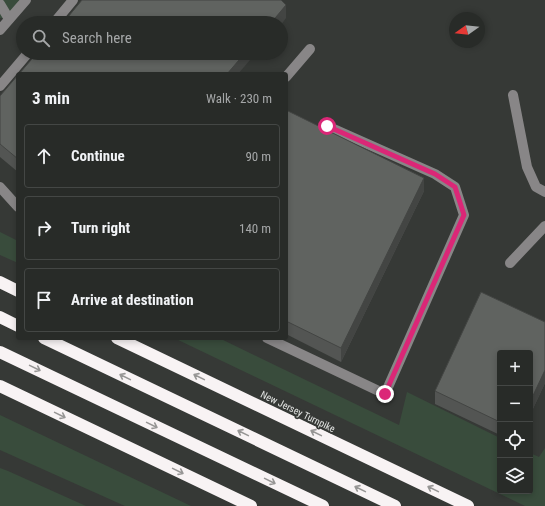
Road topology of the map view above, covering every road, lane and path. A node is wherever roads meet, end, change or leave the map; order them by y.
1 (26, 0) edge
2 (73, 0) edge
3 (0, 4) edge
4 (60, 16) edge
5 (9, 19) junction
6 (0, 30) edge
7 (310, 49) dead end
8 (22, 60) edge
9 (288, 75) edge
10 (0, 86) edge
11 (513, 95) dead end
12 (327, 126) dead end
13 (0, 187) edge
14 (545, 192) edge
15 (16, 205) edge
16 (545, 226) edge
17 (510, 263) dead end
18 (0, 282) edge
19 (16, 290) edge
20 (0, 317) edge
21 (16, 325) edge
22 (48, 340) edge
23 (121, 340) edge
24 (271, 340) edge
25 (0, 352) edge
26 (0, 386) edge
27 (251, 506) edge
28 (323, 506) edge
29 (395, 506) edge
30 (468, 506) edge

1 - 5 street
2 - 4 street
3 - 5 street
5 - 6 street
7 - 9 street
8 - 10 street
11 - 14 street
12 - 24 street
13 - 15 street
16 - 17 street
18 - 19 highway
20 - 21 highway
29 -> 22 highway
30 -> 23 highway, New Jersey Turnpike
25 -> 28 highway
26 -> 27 highway

